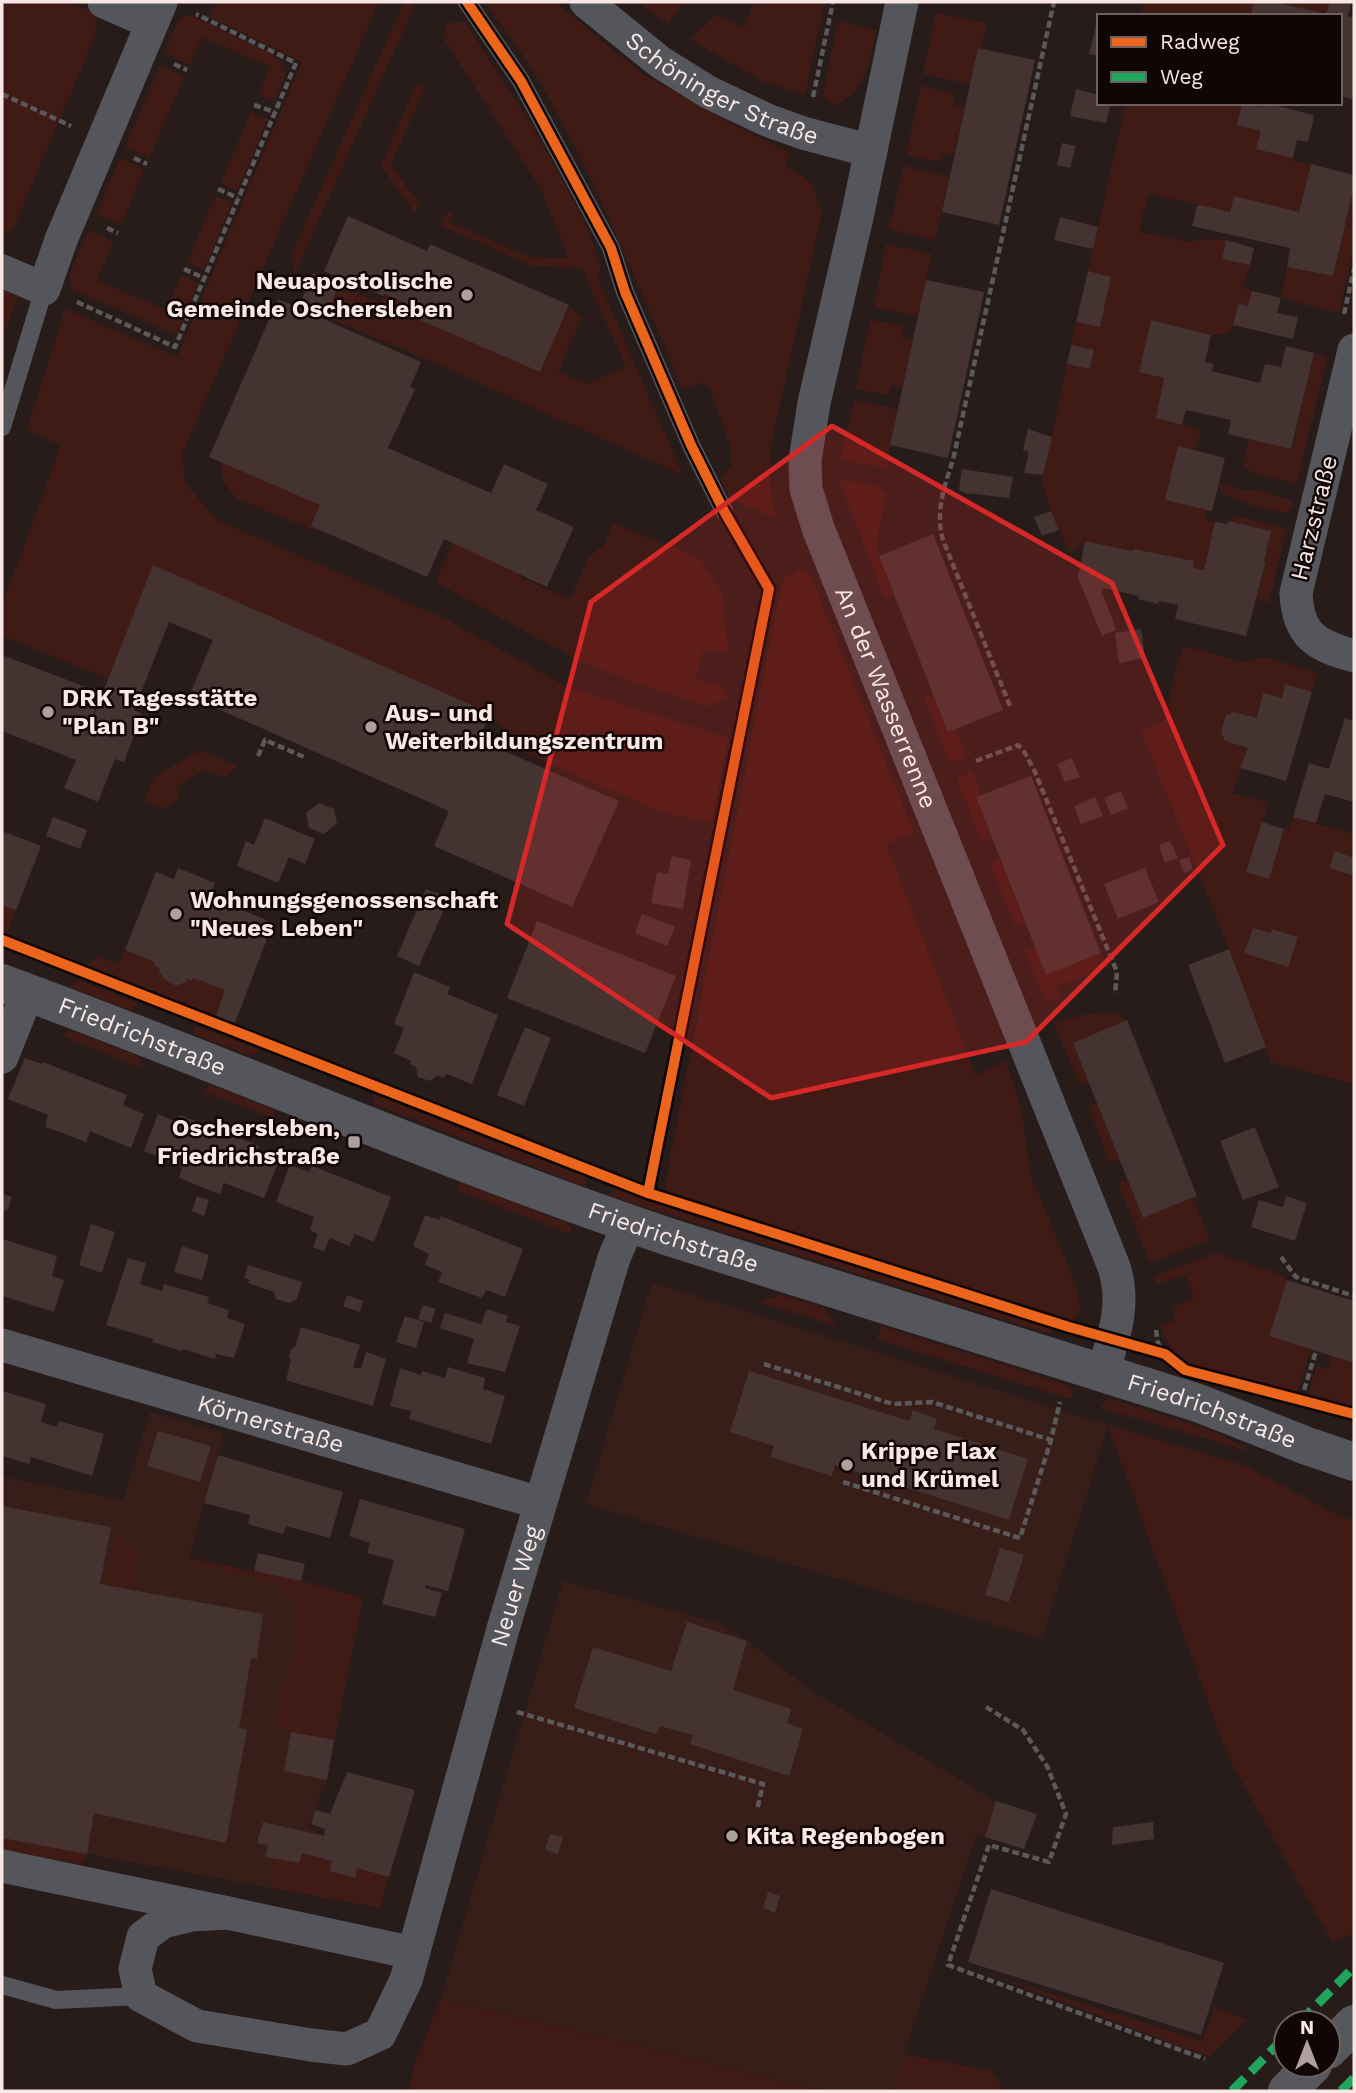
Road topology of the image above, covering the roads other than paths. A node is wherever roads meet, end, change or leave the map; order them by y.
1 (104, 2) edge
2 (467, 2) edge
3 (586, 2) edge
4 (902, 2) edge
5 (168, 12) edge
6 (871, 151) junction
7 (2, 271) edge
8 (58, 294) junction
9 (1354, 350) edge
10 (2, 427) edge
11 (723, 511) dead end
12 (1354, 656) edge
13 (15, 988) edge
14 (2, 1057) edge
15 (629, 1223) junction
16 (2, 1345) edge
17 (1103, 1373) junction
18 (1354, 1462) edge
19 (540, 1503) junction
20 (2, 1866) edge
21 (228, 1913) junction
22 (413, 1953) junction
23 (2, 1985) edge
24 (141, 1996) junction

1 - 5 street
2 - 11 lane
3 - 6 street, Schöninger Straße
4 - 6 street, An der Wasserrenne
5 - 8 street
6 - 17 street, An der Wasserrenne
7 - 8 street
8 - 10 lane
9 - 12 street, Harzstraße
13 - 14 street
13 - 15 street, Friedrichstraße
15 - 17 street, Friedrichstraße
15 - 19 street, Neuer Weg
16 - 19 street, Körnerstraße
17 - 18 street, Friedrichstraße
19 - 22 street, Neuer Weg
20 - 21 street
21 - 22 street
21 - 24 street
22 - 24 street, Neuer Weg
23 - 24 lane

